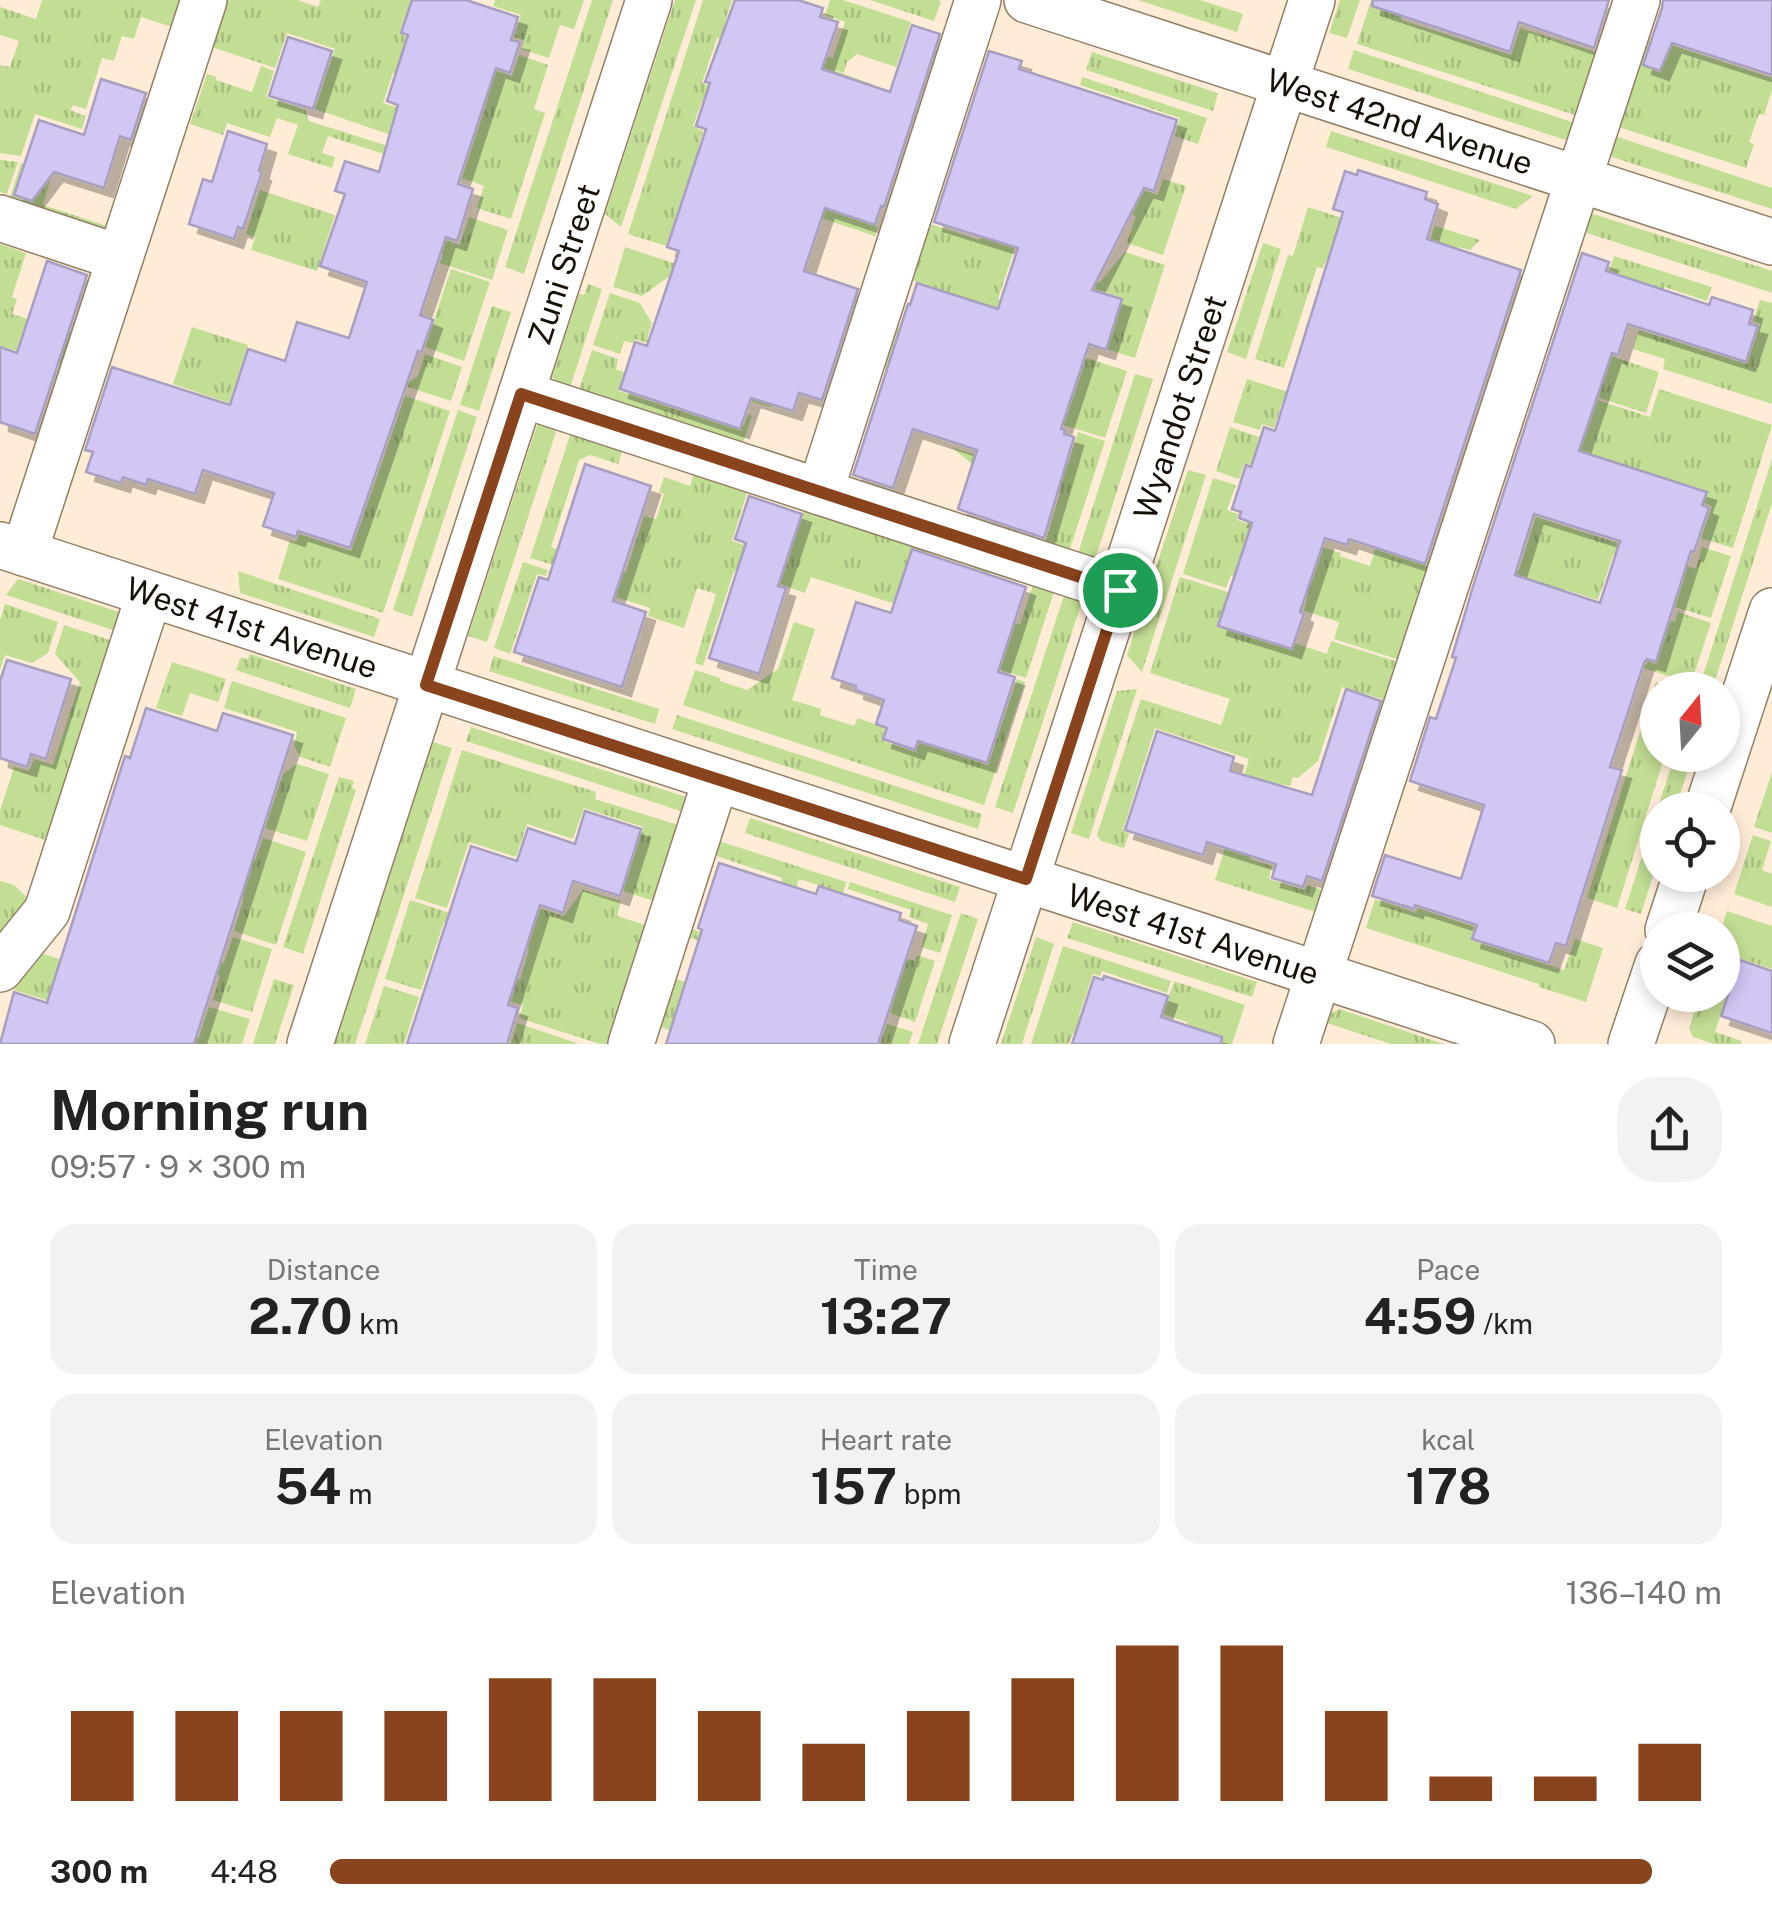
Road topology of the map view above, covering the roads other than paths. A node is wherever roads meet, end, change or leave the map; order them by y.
1 (204, 0) edge
2 (648, 0) edge
3 (978, 0) edge
4 (1027, 0) edge
5 (1312, 0) edge
6 (1637, 0) edge
7 (1284, 84) junction
8 (1578, 179) junction
9 (0, 218) edge
10 (1772, 242) edge
11 (120, 258) junction
12 (521, 394) junction
13 (820, 492) junction
14 (12, 549) edge
15 (1120, 590) junction
16 (149, 594) junction
17 (1772, 611) edge
18 (426, 685) junction
19 (716, 779) junction
20 (1714, 792) edge
21 (1026, 879) junction
22 (0, 970) edge
23 (1319, 975) junction
24 (1642, 1012) edge
25 (310, 1044) edge
26 (631, 1044) edge
27 (972, 1044) edge
28 (1296, 1044) edge
29 (1532, 1044) edge
30 (1632, 1044) edge

1 - 11 street
2 - 12 street, Zuni Street
3 - 13 street
4 - 7 street, West 42nd Avenue
5 - 7 street, Wyandot Street
6 - 8 street
7 - 8 street, West 42nd Avenue
7 - 15 street, Wyandot Street
8 - 10 street, West 42nd Avenue
8 - 23 street
9 - 11 street
11 - 14 street
12 - 13 street
12 - 18 street, Zuni Street
13 - 15 street
14 - 16 street, West 41st Avenue
15 - 21 street, Wyandot Street
16 - 18 street, West 41st Avenue
16 - 22 street
17 - 20 street
18 - 19 street, West 41st Avenue
18 - 25 street, Zuni Street
19 - 21 street, West 41st Avenue
19 - 26 street
21 - 23 street, West 41st Avenue
21 - 27 street, Wyandot Street
23 - 28 street
23 - 29 street, West 41st Avenue
24 - 30 street

